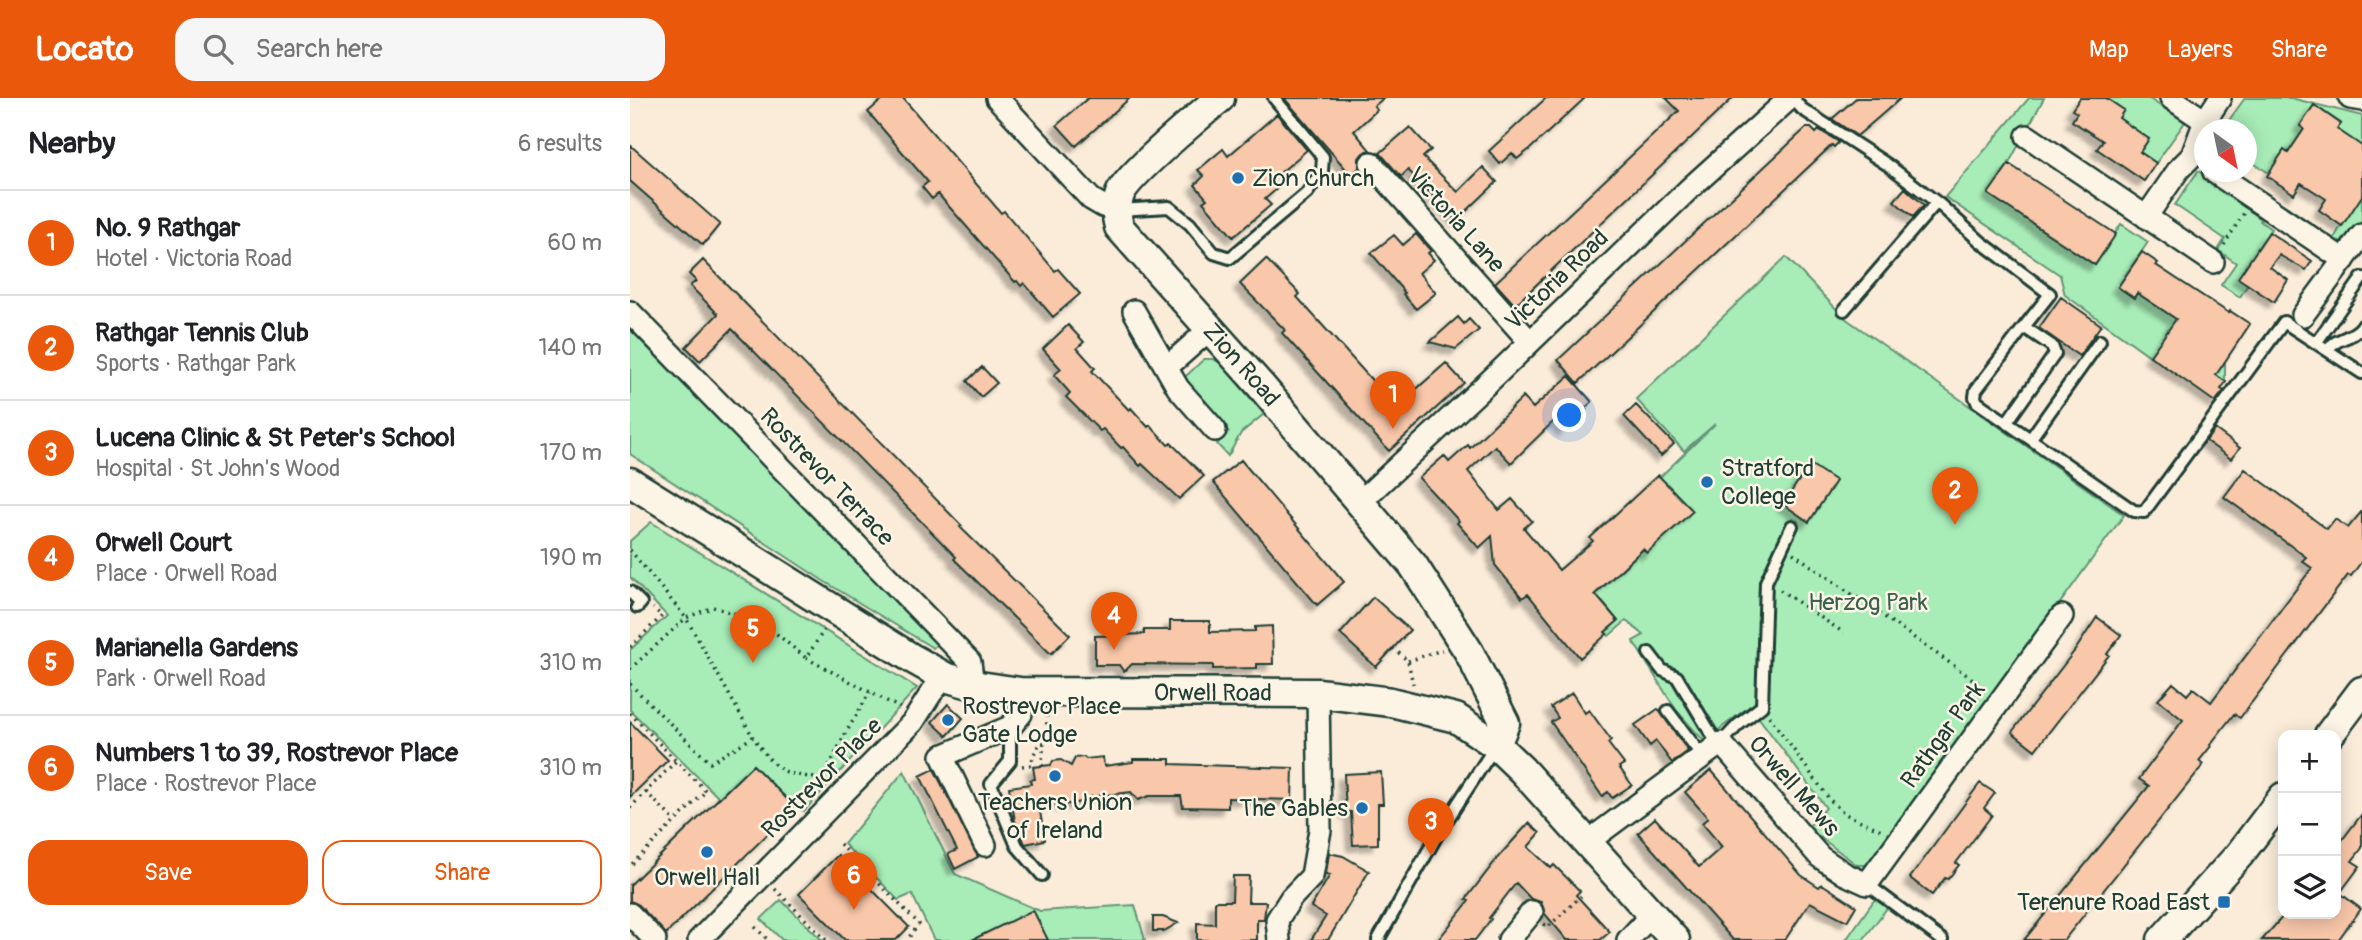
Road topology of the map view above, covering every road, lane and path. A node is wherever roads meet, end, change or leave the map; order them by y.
1 (997, 98) edge
2 (1220, 98) edge
3 (1273, 98) edge
4 (1791, 98) edge
5 (2171, 98) edge
6 (2220, 98) edge
7 (2350, 98) edge
8 (2362, 100) edge
9 (2202, 119) edge
10 (2206, 119) edge
11 (2027, 136) dead end
12 (2194, 162) edge
13 (1371, 163) dead end
14 (2228, 182) edge
15 (2253, 199) junction
16 (1936, 203) junction
17 (1116, 210) junction
18 (2146, 217) junction
19 (2362, 234) edge
20 (2344, 260) junction
21 (2213, 262) joint
22 (2362, 278) edge
23 (1844, 310) dead end
24 (1134, 311) dead end
25 (630, 312) edge
26 (2304, 315) dead end
27 (2362, 326) edge
28 (2024, 327) junction
29 (1210, 329) junction
30 (2100, 341) dead end
31 (1530, 342) junction
32 (2321, 347) junction
33 (1167, 367) junction
34 (2362, 373) edge
35 (2007, 422) junction
36 (1215, 430) dead end
37 (2031, 438) junction
38 (632, 489) edge
39 (1360, 502) junction
40 (1792, 526) dead end
41 (1783, 546) junction
42 (630, 550) edge
43 (1766, 582) junction
44 (630, 592) edge
45 (637, 607) dead end
46 (2062, 616) dead end
47 (685, 618) junction
48 (823, 632) dead end
49 (1844, 633) dead end
50 (1393, 648) dead end
51 (1457, 650) junction
52 (1649, 653) dead end
53 (806, 659) junction
54 (1408, 661) junction
55 (630, 669) edge
56 (945, 677) junction
57 (630, 684) edge
58 (974, 685) junction
59 (1414, 686) dead end
60 (1988, 690) dead end
61 (2362, 691) edge
62 (870, 692) junction
63 (1034, 692) junction
64 (1318, 693) junction
65 (1762, 706) junction
66 (899, 708) dead end
67 (1668, 711) dead end
68 (630, 713) edge
69 (1456, 718) junction
70 (1010, 727) junction
71 (2333, 730) edge
72 (753, 737) junction
73 (1044, 743) junction
74 (1496, 745) junction
75 (1714, 748) junction
76 (676, 761) junction
77 (1010, 761) junction
78 (1042, 766) dead end
79 (823, 779) junction
80 (829, 790) dead end
81 (646, 792) junction
82 (2278, 804) edge
83 (630, 807) edge
84 (675, 821) junction
85 (1888, 826) dead end
86 (1586, 843) junction
87 (840, 844) dead end
88 (985, 845) dead end
89 (630, 863) edge
90 (1042, 875) dead end
91 (762, 876) junction
92 (1867, 884) junction
93 (1581, 896) dead end
94 (1532, 912) joint
95 (630, 914) edge
96 (1651, 915) junction
97 (755, 927) dead end
98 (655, 940) edge
99 (699, 940) edge
100 (768, 940) edge
101 (826, 940) edge
102 (907, 940) edge
103 (1279, 940) edge
104 (1378, 940) edge
105 (1509, 940) edge
106 (1628, 940) edge
107 (1675, 940) edge
108 (1942, 940) edge
109 (2162, 940) edge

1 - 17 street
2 - 17 street
3 - 17 lane
4 - 16 lane
4 - 31 street, Victoria Road
5 - 9 street
6 - 10 street
7 - 8 street
11 - 18 street
12 - 18 street
13 - 31 street, Victoria Lane
14 - 15 street
15 - 20 street
15 - 21 path
16 - 23 lane
16 - 28 lane
17 - 29 street, Zion Road
18 - 21 street
19 - 20 street
20 - 26 street
22 - 32 lane
24 - 33 street
25 - 58 street, Rostrevor Terrace
27 - 32 lane
28 - 35 lane
28 - 35 lane
29 - 33 street
29 - 39 street, Zion Road
30 - 37 lane
31 - 39 street, Victoria Road
32 - 34 lane
32 - 37 lane
33 - 36 street
35 - 37 lane
38 - 56 street, Orwell Road
39 - 51 street, Zion Road
40 - 41 lane
41 - 43 lane
41 - 60 path
42 - 47 path
43 - 49 path
43 - 65 lane
44 - 45 lane
46 - 92 street, Rathgar Park
47 - 53 path
47 - 55 path
47 - 72 path
48 - 53 path
50 - 54 path
51 - 54 path
51 - 69 street
51 - 74 street, Zion Road
52 - 75 lane
53 - 62 path
54 - 59 path
56 - 58 street, Orwell Road
56 - 91 street, Rostrevor Place
57 - 72 path
58 - 63 street, Orwell Road
61 - 71 street
62 - 66 path
62 - 79 path
63 - 64 street, Orwell Road
63 - 70 street
63 - 73 path
64 - 69 street, Orwell Road
64 - 103 street
65 - 75 lane
65 - 85 path
67 - 75 lane
68 - 76 path
69 - 74 street, Orwell Road
70 - 77 lane
70 - 88 street
72 - 79 path
73 - 77 path
73 - 78 path
74 - 86 street, Orwell Road
74 - 104 lane
75 - 86 street
75 - 92 street, Orwell Mews
76 - 81 path
76 - 84 path
77 - 90 lane
79 - 80 path
81 - 83 path
81 - 84 path
82 - 109 street
84 - 89 path
86 - 96 street, Orwell Road
87 - 102 path
91 - 99 street, Rostrevor Place
91 - 101 path
92 - 108 lane
93 - 94 path
94 - 105 street
95 - 98 street
96 - 106 street
96 - 107 street, Orwell Road
97 - 100 path

